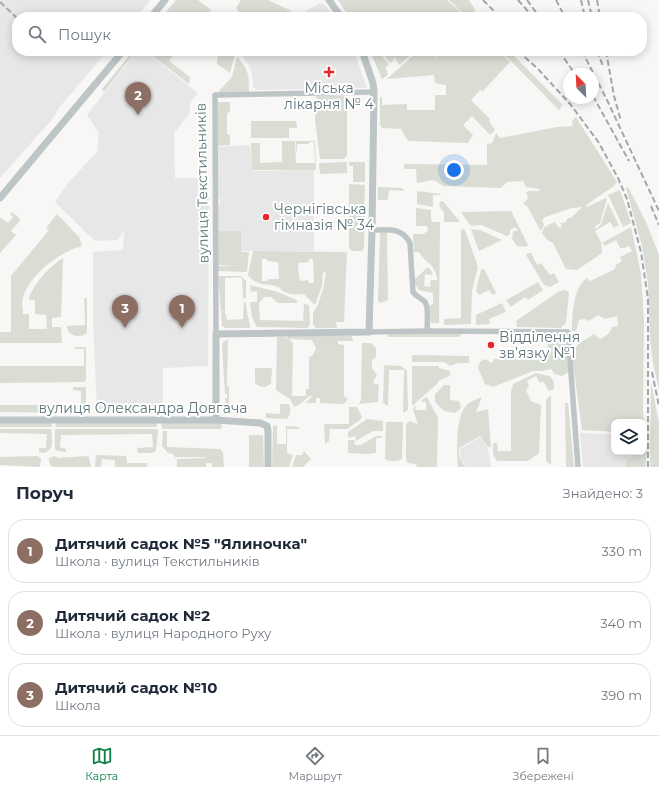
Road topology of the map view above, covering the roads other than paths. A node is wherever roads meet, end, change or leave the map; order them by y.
1 (165, 0) edge
2 (330, 0) edge
3 (155, 12) edge
4 (338, 12) edge
5 (119, 56) edge
6 (364, 56) edge
7 (374, 92) junction
8 (0, 198) edge
9 (372, 230) junction
10 (427, 331) junction
11 (369, 332) junction
12 (216, 334) junction
13 (0, 420) edge
14 (216, 420) junction
15 (268, 467) edge
16 (578, 467) edge

1 - 3 street
2 - 4 street
5 - 8 street
6 - 7 street
7 - 9 street
7 - 12 street, вулиця Текстильників
9 - 10 street
9 - 11 street
10 - 11 street
10 - 16 street
11 - 12 street
12 - 14 street, вулиця Текстильників
13 - 14 street, вулиця Олександра Довгача
14 - 15 street, вулиця Олександра Довгача

